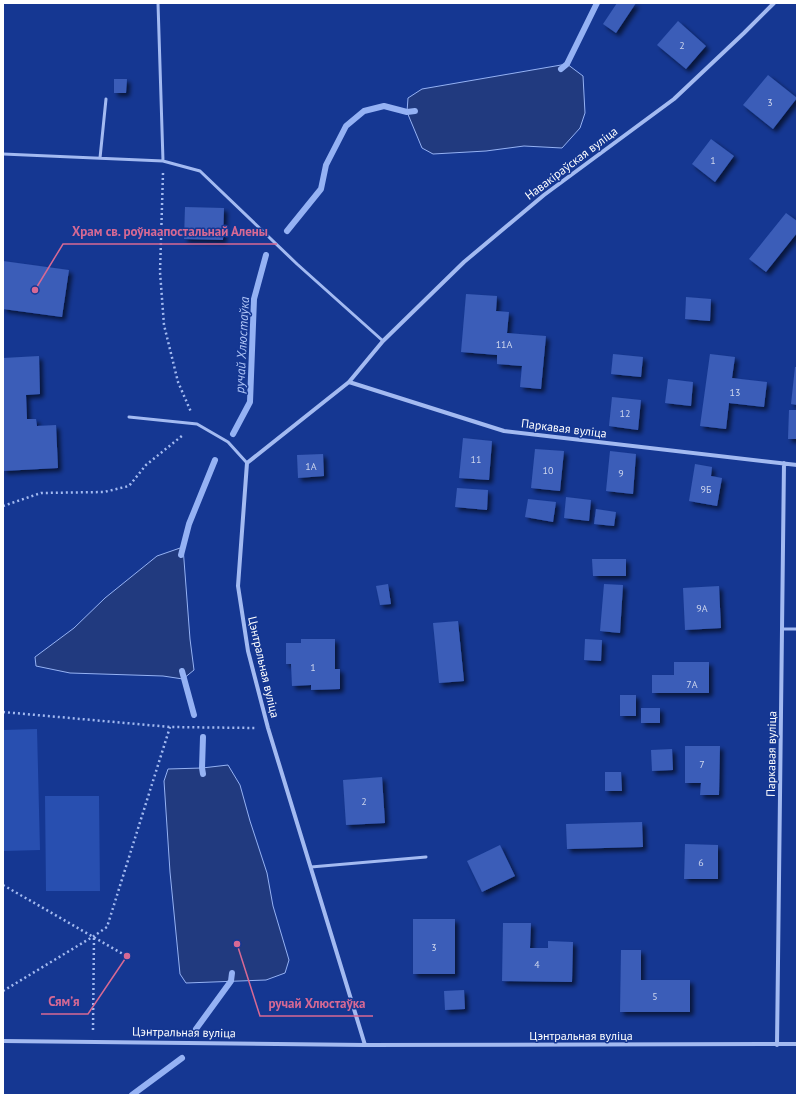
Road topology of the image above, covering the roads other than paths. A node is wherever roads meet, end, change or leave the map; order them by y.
1 (158, 3) edge
2 (774, 3) edge
3 (106, 99) dead end
4 (3, 154) edge
5 (100, 158) junction
6 (163, 161) junction
7 (383, 341) junction
8 (349, 382) junction
9 (129, 417) dead end
10 (247, 463) junction
11 (784, 463) junction
12 (797, 465) edge
13 (782, 629) junction
14 (797, 629) edge
15 (426, 857) dead end
16 (311, 867) junction
17 (3, 1041) edge
18 (797, 1044) edge
19 (365, 1045) junction
20 (777, 1045) junction

1 - 6 lane
2 - 7 street, Навакіраўская вуліца
3 - 5 lane
4 - 5 lane
5 - 6 lane
6 - 7 lane
7 - 8 street
8 - 10 street
8 - 11 street, Паркавая вуліца
9 - 10 lane
10 - 16 street, Цэнтральная вуліца
11 - 12 street, Паркавая вуліца
11 - 13 street, Паркавая вуліца
13 - 14 lane
13 - 20 street, Паркавая вуліца
15 - 16 lane
16 - 19 street, Цэнтральная вуліца
17 - 19 street, Цэнтральная вуліца
18 - 20 street, Цэнтральная вуліца
19 - 20 street, Цэнтральная вуліца

